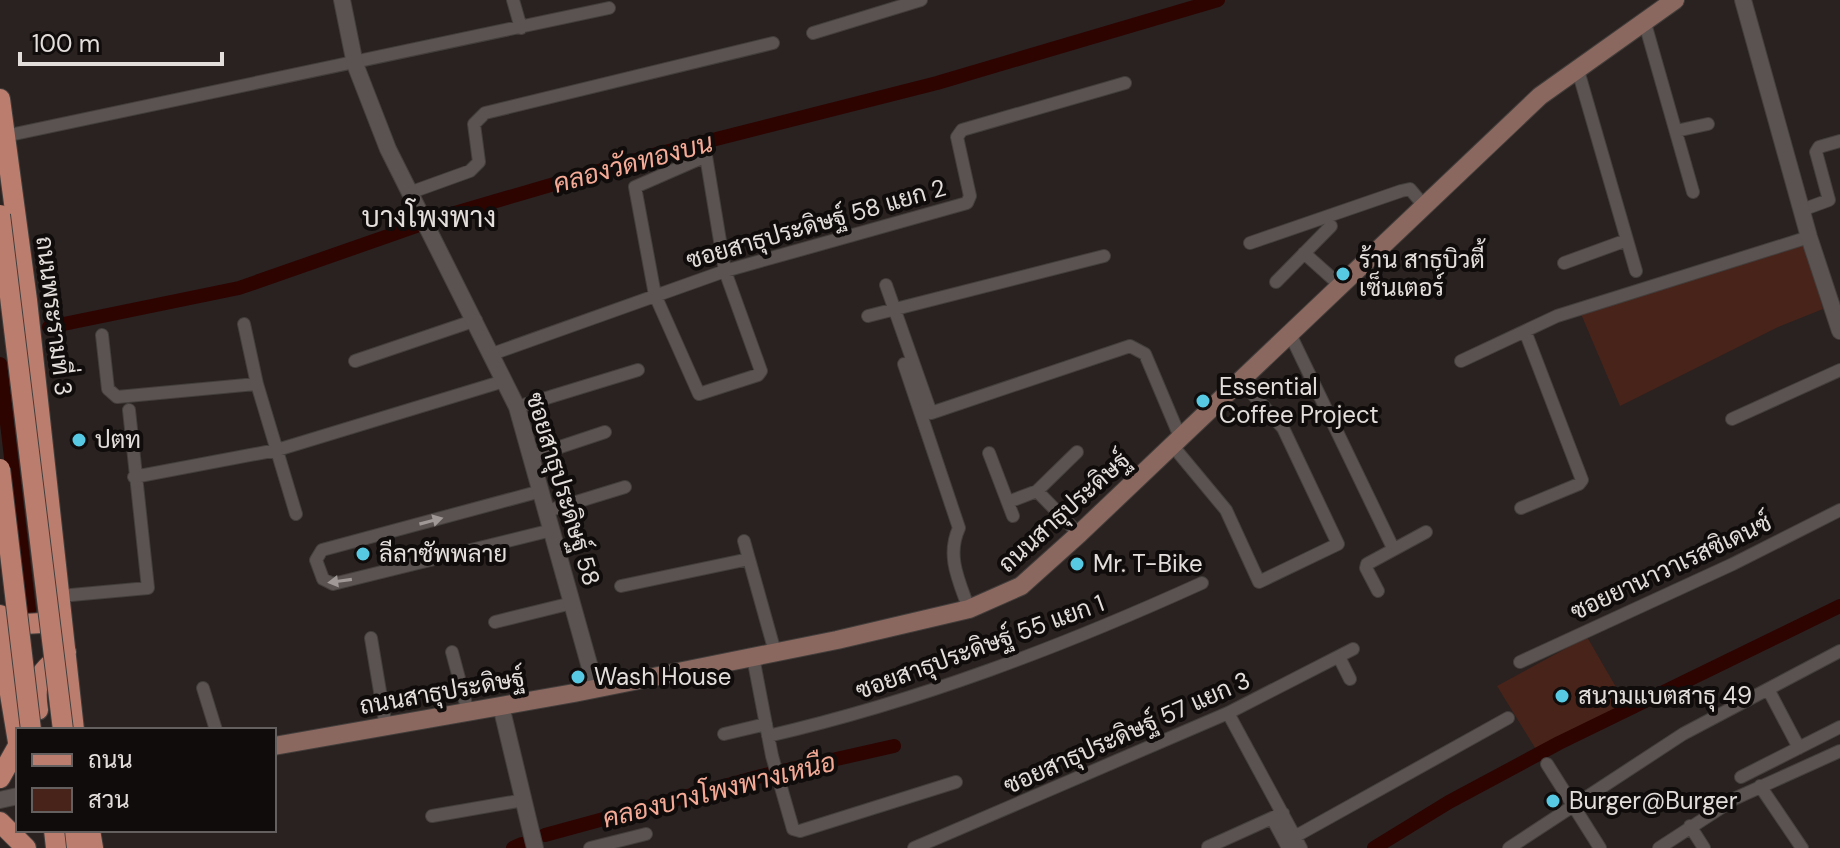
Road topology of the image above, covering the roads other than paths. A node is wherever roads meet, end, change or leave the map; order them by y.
1 (342, 0) edge
2 (513, 0) edge
3 (921, 0) edge
4 (1743, 0) edge
5 (609, 8) dead end
6 (1658, 8) edge
7 (521, 28) junction
8 (813, 33) dead end
9 (773, 43) dead end
10 (355, 64) junction
11 (1577, 67) junction
12 (1125, 83) dead end
13 (0, 99) edge
14 (1708, 124) dead end
15 (1676, 131) junction
16 (5, 136) junction
17 (1840, 141) edge
18 (1693, 192) dead end
19 (409, 193) junction
20 (1425, 207) junction
21 (1802, 210) junction
22 (0, 215) edge
23 (1331, 226) dead end
24 (1809, 237) junction
25 (1627, 240) junction
26 (1250, 243) dead end
27 (1304, 253) junction
28 (1104, 256) dead end
29 (1564, 263) dead end
30 (725, 271) junction
31 (1636, 271) dead end
32 (1276, 282) dead end
33 (886, 285) dead end
34 (1342, 287) junction
35 (655, 295) junction
36 (1834, 295) edge
37 (894, 309) junction
38 (868, 316) dead end
39 (476, 320) junction
40 (244, 324) dead end
41 (1525, 331) junction
42 (1840, 331) edge
43 (1290, 334) junction
44 (102, 335) dead end
45 (492, 354) junction
46 (355, 361) dead end
47 (1461, 361) dead end
48 (904, 364) dead end
49 (638, 370) dead end
50 (1840, 370) edge
51 (504, 381) junction
52 (1241, 381) junction
53 (257, 384) junction
54 (517, 407) junction
55 (129, 410) dead end
56 (1732, 419) dead end
57 (605, 432) dead end
58 (1176, 441) junction
59 (277, 450) junction
60 (1077, 452) dead end
61 (989, 453) dead end
62 (530, 457) junction
63 (0, 469) edge
64 (134, 477) junction
65 (625, 487) dead end
66 (541, 491) junction
67 (1037, 491) junction
68 (1008, 502) junction
69 (1521, 508) dead end
70 (1840, 510) edge
71 (547, 511) junction
72 (296, 514) dead end
73 (1013, 516) dead end
74 (552, 530) junction
75 (1426, 532) dead end
76 (1079, 534) junction
77 (744, 541) dead end
78 (1393, 548) junction
79 (749, 559) junction
80 (1202, 583) dead end
81 (621, 586) dead end
82 (1378, 591) dead end
83 (60, 598) junction
84 (572, 603) junction
85 (969, 609) junction
86 (0, 615) edge
87 (495, 622) dead end
88 (0, 634) edge
89 (371, 638) dead end
90 (1353, 649) dead end
91 (1840, 651) edge
92 (66, 652) junction
93 (452, 652) dead end
94 (775, 652) junction
95 (753, 657) junction
96 (1339, 657) junction
97 (1520, 662) dead end
98 (1350, 679) dead end
99 (203, 688) dead end
100 (596, 689) junction
101 (1768, 689) junction
102 (501, 706) junction
103 (468, 712) junction
104 (1228, 713) junction
105 (1508, 718) dead end
106 (74, 727) edge
107 (386, 727) junction
108 (1840, 727) edge
109 (31, 728) edge
110 (40, 728) edge
111 (215, 728) edge
112 (767, 730) junction
113 (16, 732) edge
114 (724, 734) dead end
115 (276, 746) edge
116 (16, 748) edge
117 (1799, 748) junction
118 (1840, 751) edge
119 (1547, 764) dead end
120 (1741, 777) dead end
121 (0, 778) edge
122 (956, 782) dead end
123 (1760, 786) junction
124 (524, 800) junction
125 (1573, 806) junction
126 (432, 816) dead end
127 (1278, 816) junction
128 (0, 822) edge
129 (1690, 826) junction
130 (646, 834) dead end
131 (1299, 842) edge
132 (1208, 847) edge
133 (28, 848) edge
134 (535, 848) edge
135 (590, 848) edge
136 (917, 848) edge
137 (1288, 848) edge
138 (1509, 848) edge
139 (1600, 848) edge
140 (1659, 848) edge
141 (1704, 848) edge
142 (1802, 848) edge

1 - 10 street, ซอยสาธุประดิษฐ์ 58
2 - 7 street
3 - 8 street
4 - 21 street
5 - 7 street
6 - 11 main road, ถนนสาธุประดิษฐ์
6 - 15 street
7 - 10 street
9 - 19 street
10 - 16 street
10 - 19 street, ซอยสาธุประดิษฐ์ 58
11 - 20 main road, ถนนสาธุประดิษฐ์
11 - 25 street
12 - 30 street, ซอยสาธุประดิษฐ์ 58 แยก 2
13 - 16 main road, ถนนพระรามที่ 3
14 - 15 street
15 - 18 street
16 - 83 main road, ถนนพระรามที่ 3
17 - 21 street
19 - 39 street, ซอยสาธุประดิษฐ์ 58
20 - 26 street
20 - 34 main road, ถนนสาธุประดิษฐ์
21 - 24 street
22 - 106 main road, ถนนพระรามที่ 3, bridge
23 - 27 street
24 - 36 street
24 - 41 street
25 - 29 street
25 - 31 street
27 - 32 street
27 - 34 street
28 - 37 street
30 - 35 street, ซอยสาธุประดิษฐ์ 58 แยก 2
30 - 35 street
30 - 35 street
33 - 37 street
34 - 43 main road, ถนนสาธุประดิษฐ์
35 - 45 street, ซอยสาธุประดิษฐ์ 58 แยก 2
36 - 42 street
37 - 38 street
37 - 58 street
39 - 45 street, ซอยสาธุประดิษฐ์ 58
39 - 46 street
40 - 53 street
41 - 47 street
41 - 69 street
43 - 52 main road, ถนนสาธุประดิษฐ์
43 - 78 street
44 - 53 street
45 - 51 street, ซอยสาธุประดิษฐ์ 58
48 - 85 street
49 - 54 street
50 - 56 street
51 - 54 street, ซอยสาธุประดิษฐ์ 58
51 - 59 street
52 - 58 main road, ถนนสาธุประดิษฐ์
52 - 58 street
53 - 59 street
54 - 62 street, ซอยสาธุประดิษฐ์ 58
55 - 64 street
57 - 62 street
58 - 76 main road, ถนนสาธุประดิษฐ์
59 - 64 street
59 - 72 street
60 - 67 street
61 - 68 street
62 - 66 street, ซอยสาธุประดิษฐ์ 58
63 - 109 main road, bridge
64 - 83 street
65 - 71 street
66 - 71 street, ซอยสาธุประดิษฐ์ 58
74 -> 66 street
67 - 68 street
67 - 76 street
68 - 73 street
70 - 97 street, ซอยยานาวาเรสซิเดนซ์
71 - 74 street, ซอยสาธุประดิษฐ์ 58
74 - 84 street, ซอยสาธุประดิษฐ์ 58
75 - 78 street
76 - 85 main road, ถนนสาธุประดิษฐ์
77 - 79 street
78 - 82 street
79 - 81 street
79 - 94 street
80 - 112 street, ซอยสาธุประดิษฐ์ 55 แยก 1
83 - 86 main road
83 - 92 main road, ถนนพระรามที่ 3
84 - 87 street
84 - 100 street, ซอยสาธุประดิษฐ์ 58
85 - 94 main road, ถนนสาธุประดิษฐ์
88 - 113 main road
89 - 107 street
90 - 96 street, ซอยสาธุประดิษฐ์ 57 แยก 3
91 - 101 street
92 - 106 main road, ถนนพระรามที่ 3
92 - 110 main road
93 - 103 street
94 - 95 main road, ถนนสาธุประดิษฐ์
95 - 100 main road, ถนนสาธุประดิษฐ์
95 - 112 street
96 - 98 street
96 - 104 street, ซอยสาธุประดิษฐ์ 57 แยก 3
99 - 111 street
100 - 102 main road, ถนนสาธุประดิษฐ์
101 - 117 street
101 - 125 street
102 - 103 main road, ถนนสาธุประดิษฐ์
102 - 124 street
103 - 107 main road, ถนนสาธุประดิษฐ์
104 - 127 street
104 - 136 street, ซอยสาธุประดิษฐ์ 57 แยก 3
105 - 131 street
107 - 115 main road, ถนนสาธุประดิษฐ์
108 - 117 street
112 - 114 street, ซอยสาธุประดิษฐ์ 55 แยก 1
112 - 122 street
116 - 121 main road
117 - 120 street
118 - 123 street
119 - 125 street
123 - 129 street
123 - 142 street
124 - 126 street
124 - 134 street
125 - 138 street
125 - 139 street
127 - 131 street
127 - 132 street
127 - 137 street
128 - 133 main road
129 - 140 street
129 - 141 street
130 - 135 street

